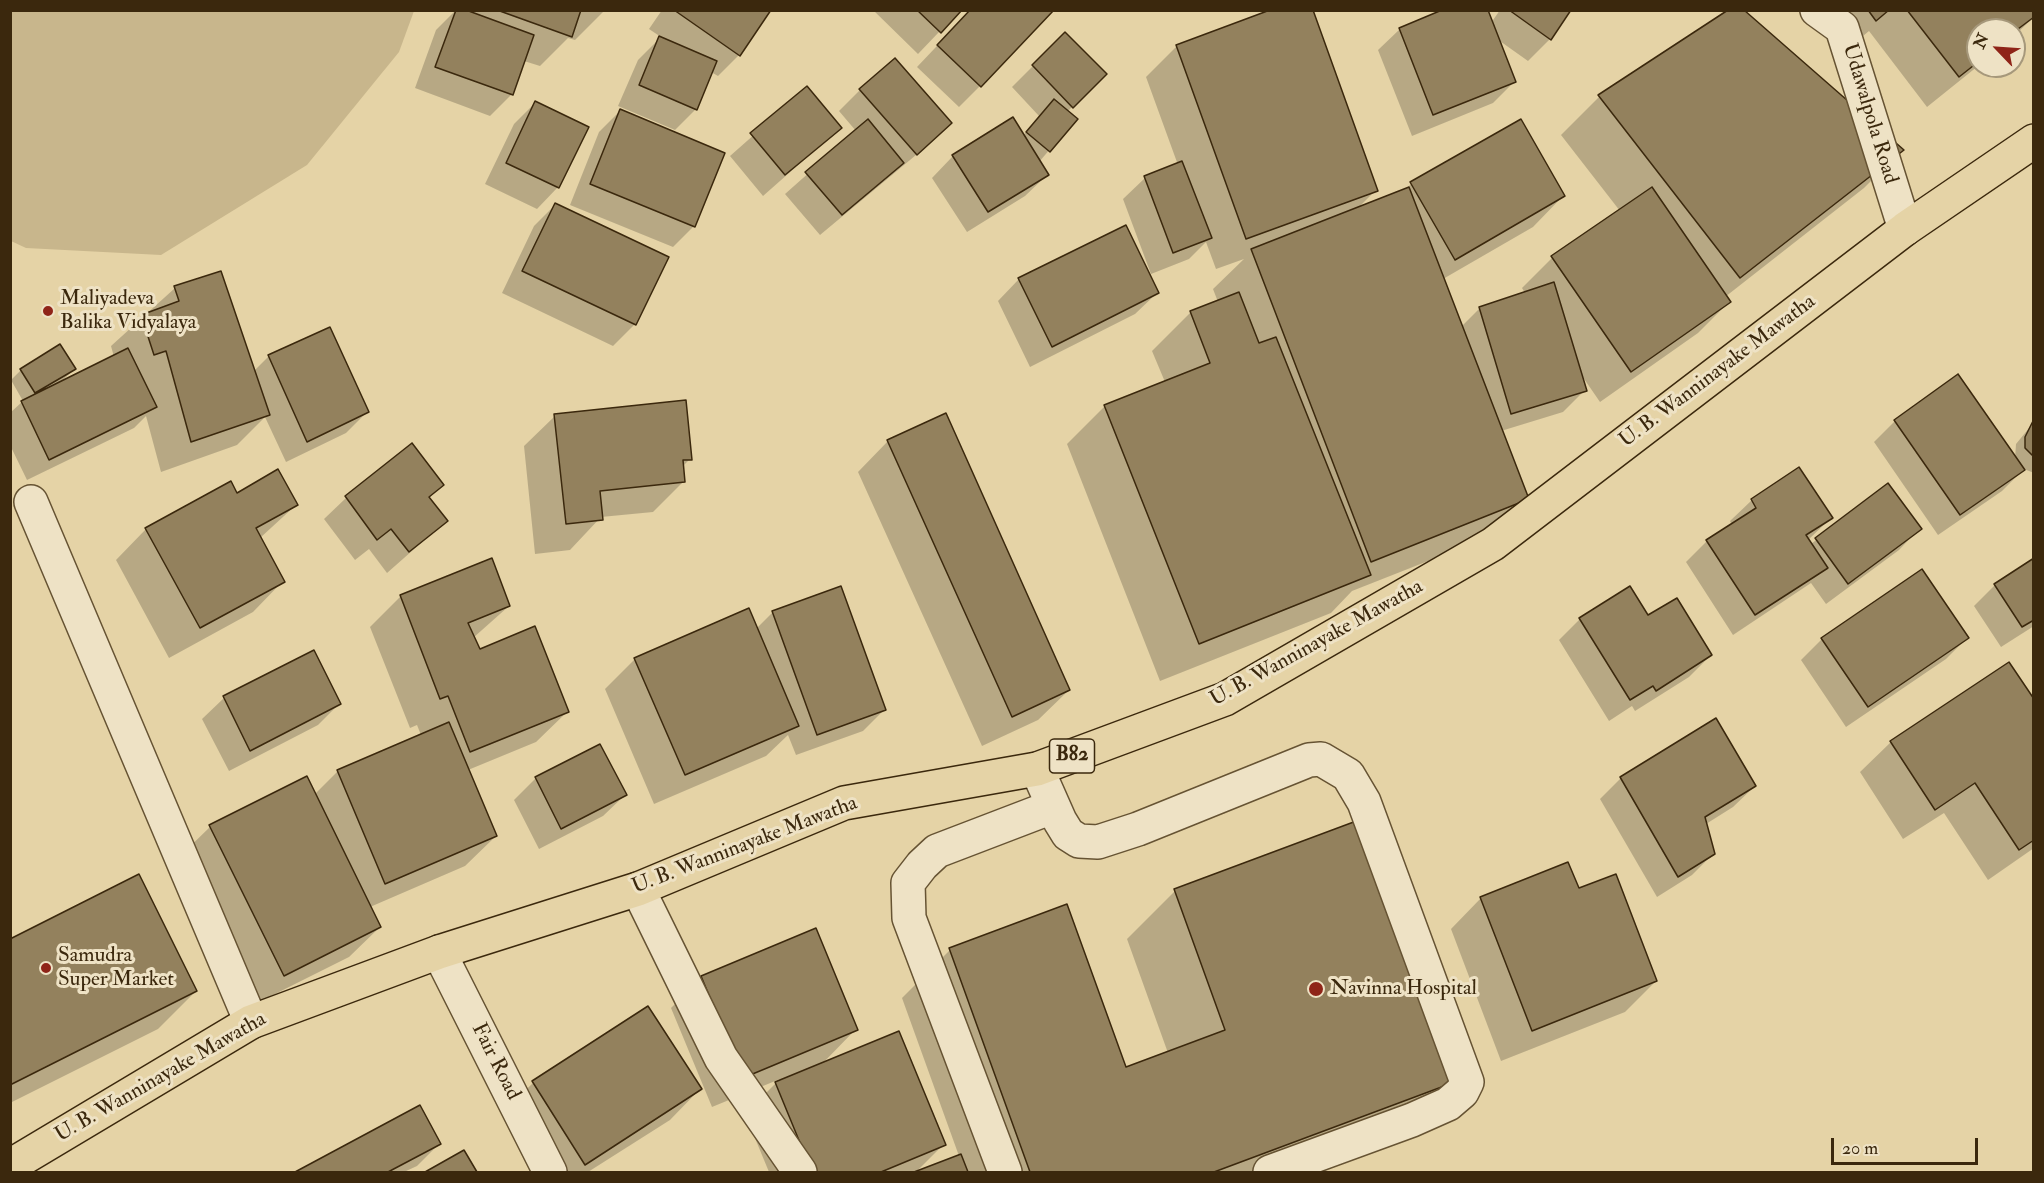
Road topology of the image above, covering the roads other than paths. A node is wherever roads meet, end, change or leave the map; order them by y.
1 (1817, 10) edge
2 (2034, 141) edge
3 (1905, 229) junction
4 (31, 501) dead end
5 (1037, 769) junction
6 (1052, 807) junction
7 (638, 889) junction
8 (439, 952) junction
9 (251, 1022) junction
10 (1314, 1165) edge
11 (10, 1166) edge
12 (550, 1173) edge
13 (800, 1173) edge
14 (1005, 1173) edge
15 (1270, 1173) edge

1 - 3 street, Udawalpola Road
2 - 3 main road, U. B. Wanninayake Mawatha / B82
3 - 5 main road, U. B. Wanninayake Mawatha / B82
4 - 9 street
5 - 6 street
5 - 7 main road, U. B. Wanninayake Mawatha / B82
6 - 10 street
6 - 14 street
7 - 8 main road, U. B. Wanninayake Mawatha / B82
7 - 13 street
8 - 9 main road, U. B. Wanninayake Mawatha / B82
8 - 12 street, Fair Road
9 - 11 main road, U. B. Wanninayake Mawatha / B82
10 - 15 street

